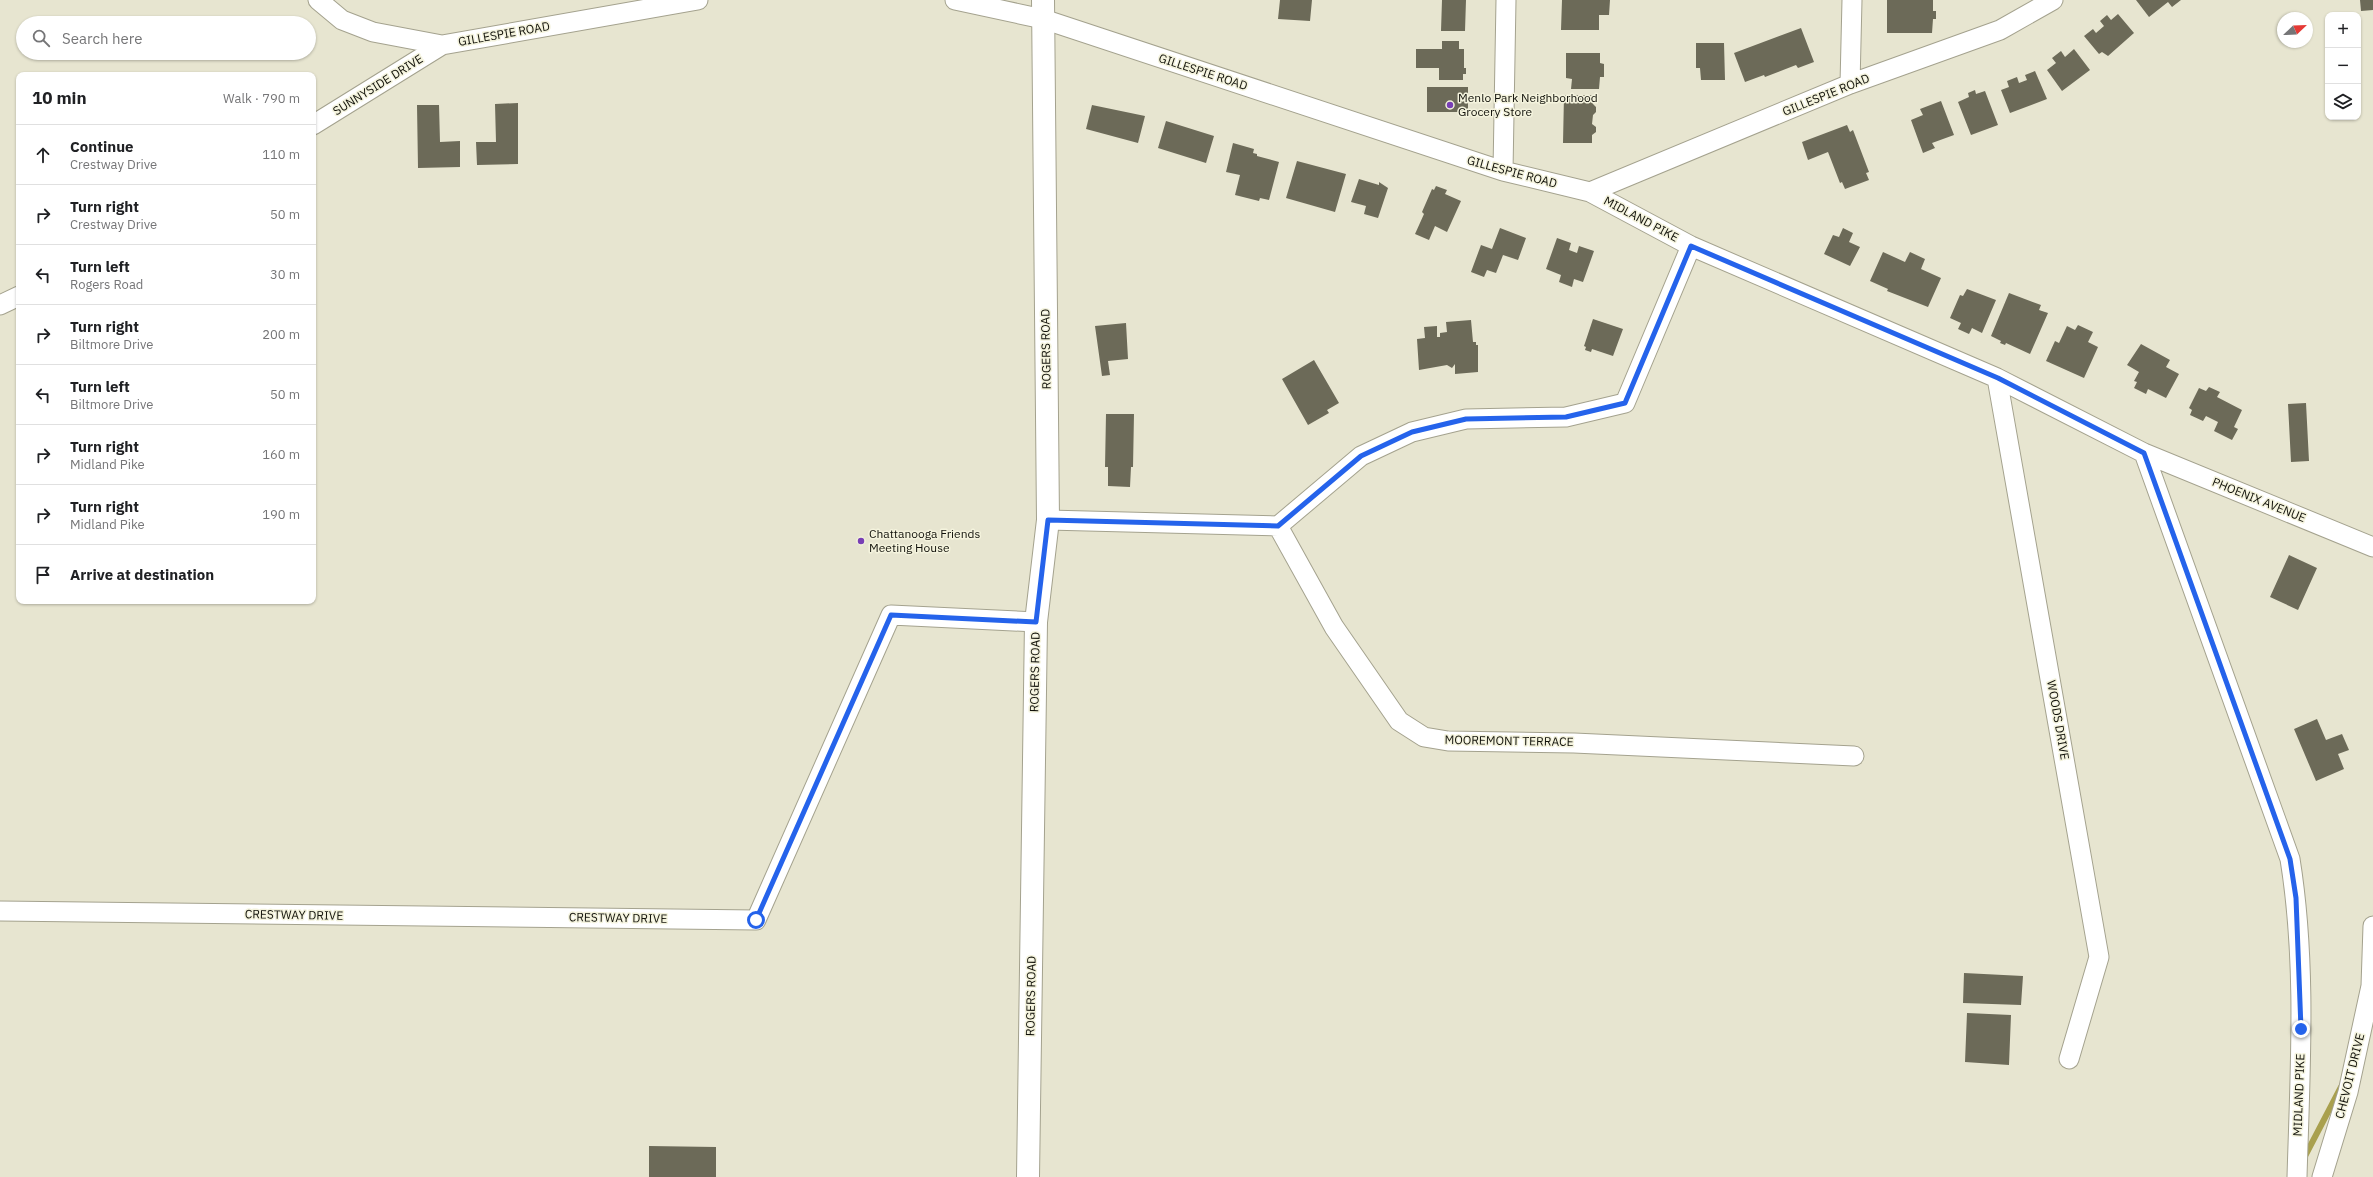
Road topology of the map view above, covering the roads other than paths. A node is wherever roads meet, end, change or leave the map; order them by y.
1 (318, 0) edge
2 (698, 0) edge
3 (955, 0) edge
4 (1506, 0) edge
5 (1852, 0) edge
6 (2053, 0) edge
7 (1043, 10) edge
8 (442, 45) junction
9 (1850, 84) junction
10 (316, 123) edge
11 (1503, 172) junction
12 (1590, 192) junction
13 (1691, 246) junction
14 (16, 297) edge
15 (0, 305) edge
16 (1998, 378) junction
17 (2144, 453) junction
18 (1048, 520) junction
19 (1278, 526) junction
20 (2373, 547) edge
21 (1036, 622) junction
22 (1854, 756) dead end
23 (0, 911) edge
24 (2373, 926) edge
25 (2069, 1059) dead end
26 (1028, 1177) edge
27 (2297, 1177) edge
28 (2322, 1177) edge

1 - 8 street, GILLESPIE ROAD
2 - 8 street, GILLESPIE ROAD
3 - 7 street, GILLESPIE ROAD
4 - 11 street
5 - 9 street
6 - 9 street, GILLESPIE ROAD
7 - 11 street, GILLESPIE ROAD
7 - 18 street, ROGERS ROAD
8 - 10 street, SUNNYSIDE DRIVE
9 - 12 street, GILLESPIE ROAD
11 - 12 street, GILLESPIE ROAD
12 - 13 street, MIDLAND PIKE
13 - 16 street, MIDLAND PIKE
13 - 19 street
14 - 15 street
16 - 17 street, MIDLAND PIKE
16 - 25 street, WOODS DRIVE
17 - 20 street, PHOENIX AVENUE
17 - 27 street, MIDLAND PIKE
18 - 19 street
18 - 21 street, ROGERS ROAD
19 - 22 street, MOOREMONT TERRACE
21 - 23 street, CRESTWAY DRIVE
21 - 26 street, ROGERS ROAD
24 - 28 street, CHEVOIT DRIVE

